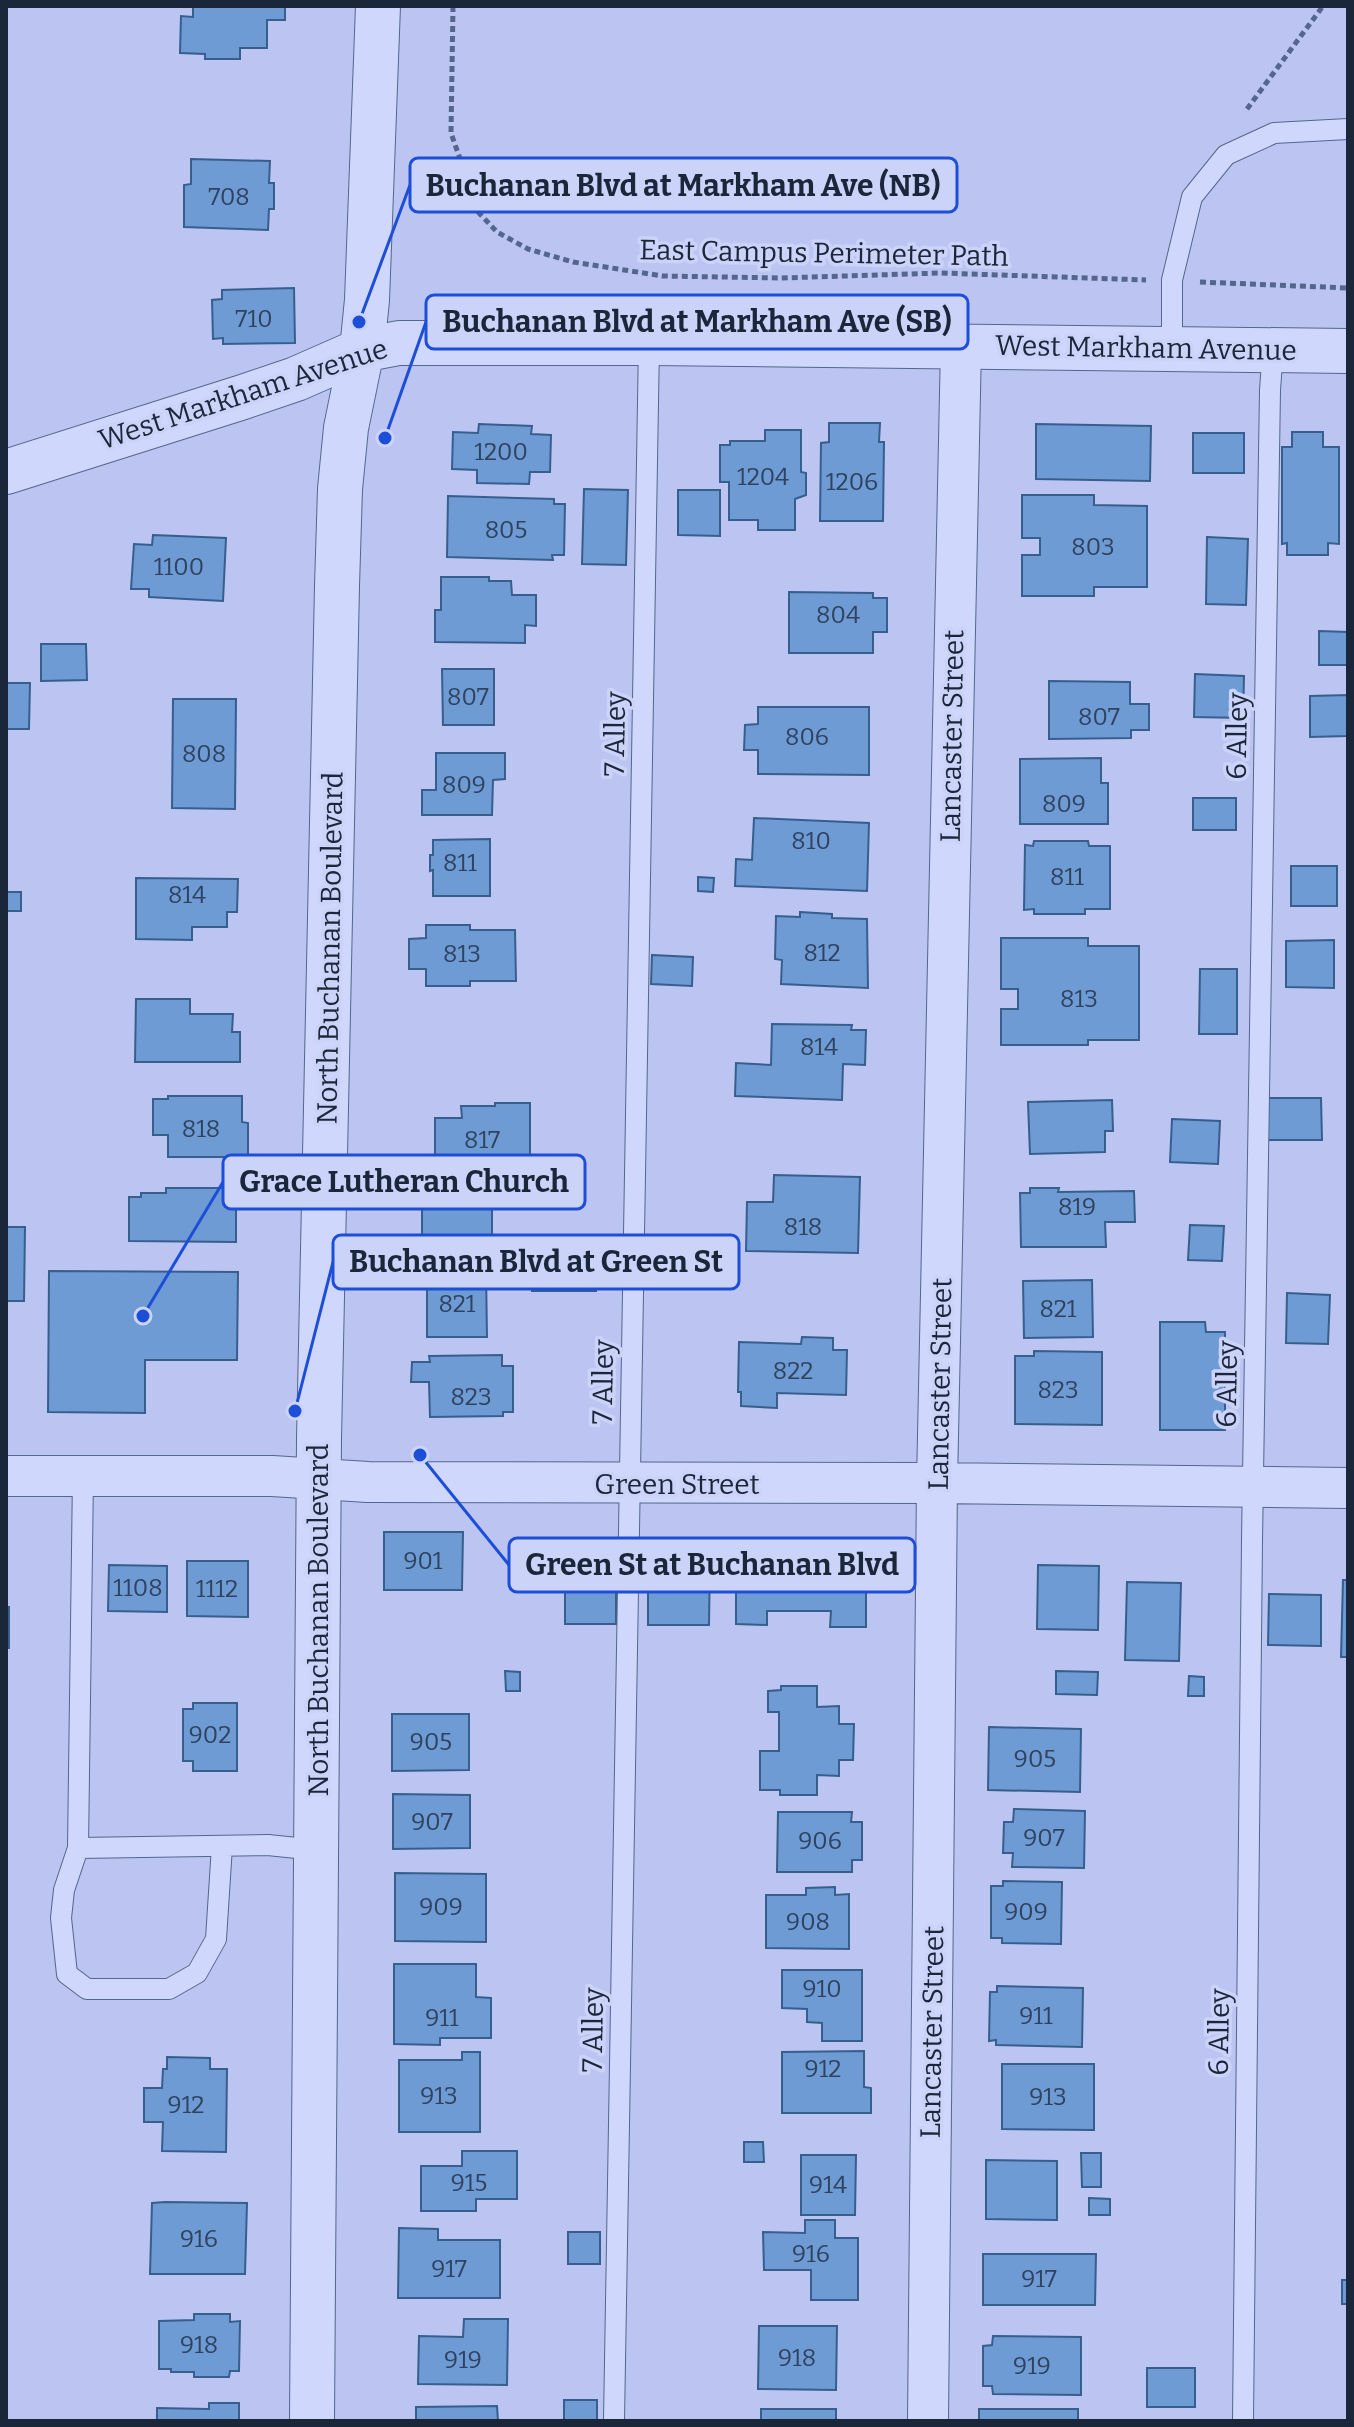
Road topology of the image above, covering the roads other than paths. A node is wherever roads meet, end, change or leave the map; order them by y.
1 (378, 6) edge
2 (1348, 129) edge
3 (649, 343) junction
4 (961, 346) junction
5 (1172, 349) junction
6 (1273, 349) junction
7 (362, 350) junction
8 (1348, 351) edge
9 (6, 472) edge
10 (6, 1476) edge
11 (83, 1476) junction
12 (320, 1480) junction
13 (937, 1483) junction
14 (631, 1484) junction
15 (1253, 1487) junction
16 (1348, 1488) edge
17 (222, 1846) junction
18 (78, 1848) junction
19 (316, 1850) junction
20 (312, 2421) edge
21 (614, 2421) edge
22 (928, 2421) edge
23 (1243, 2421) edge

1 - 7 street, North Buchanan Boulevard
2 - 5 lane
3 - 4 street, West Markham Avenue
3 - 7 street, West Markham Avenue
3 - 14 lane, 7 Alley
4 - 5 street, West Markham Avenue
4 - 13 street, Lancaster Street
5 - 6 street, West Markham Avenue
6 - 8 street, West Markham Avenue
6 - 15 lane, 6 Alley
7 - 9 street, West Markham Avenue
7 - 12 street, North Buchanan Boulevard
10 - 11 street, Green Street
11 - 12 street, Green Street
11 - 18 lane
12 - 14 street, Green Street
12 - 19 street, North Buchanan Boulevard
13 - 14 street, Green Street
13 - 15 street, Green Street
13 - 22 street, Lancaster Street
14 - 21 lane, 7 Alley
15 - 16 street, Green Street
15 - 23 lane, 6 Alley
17 - 18 lane
17 - 18 lane
17 - 19 lane
19 - 20 street, North Buchanan Boulevard

